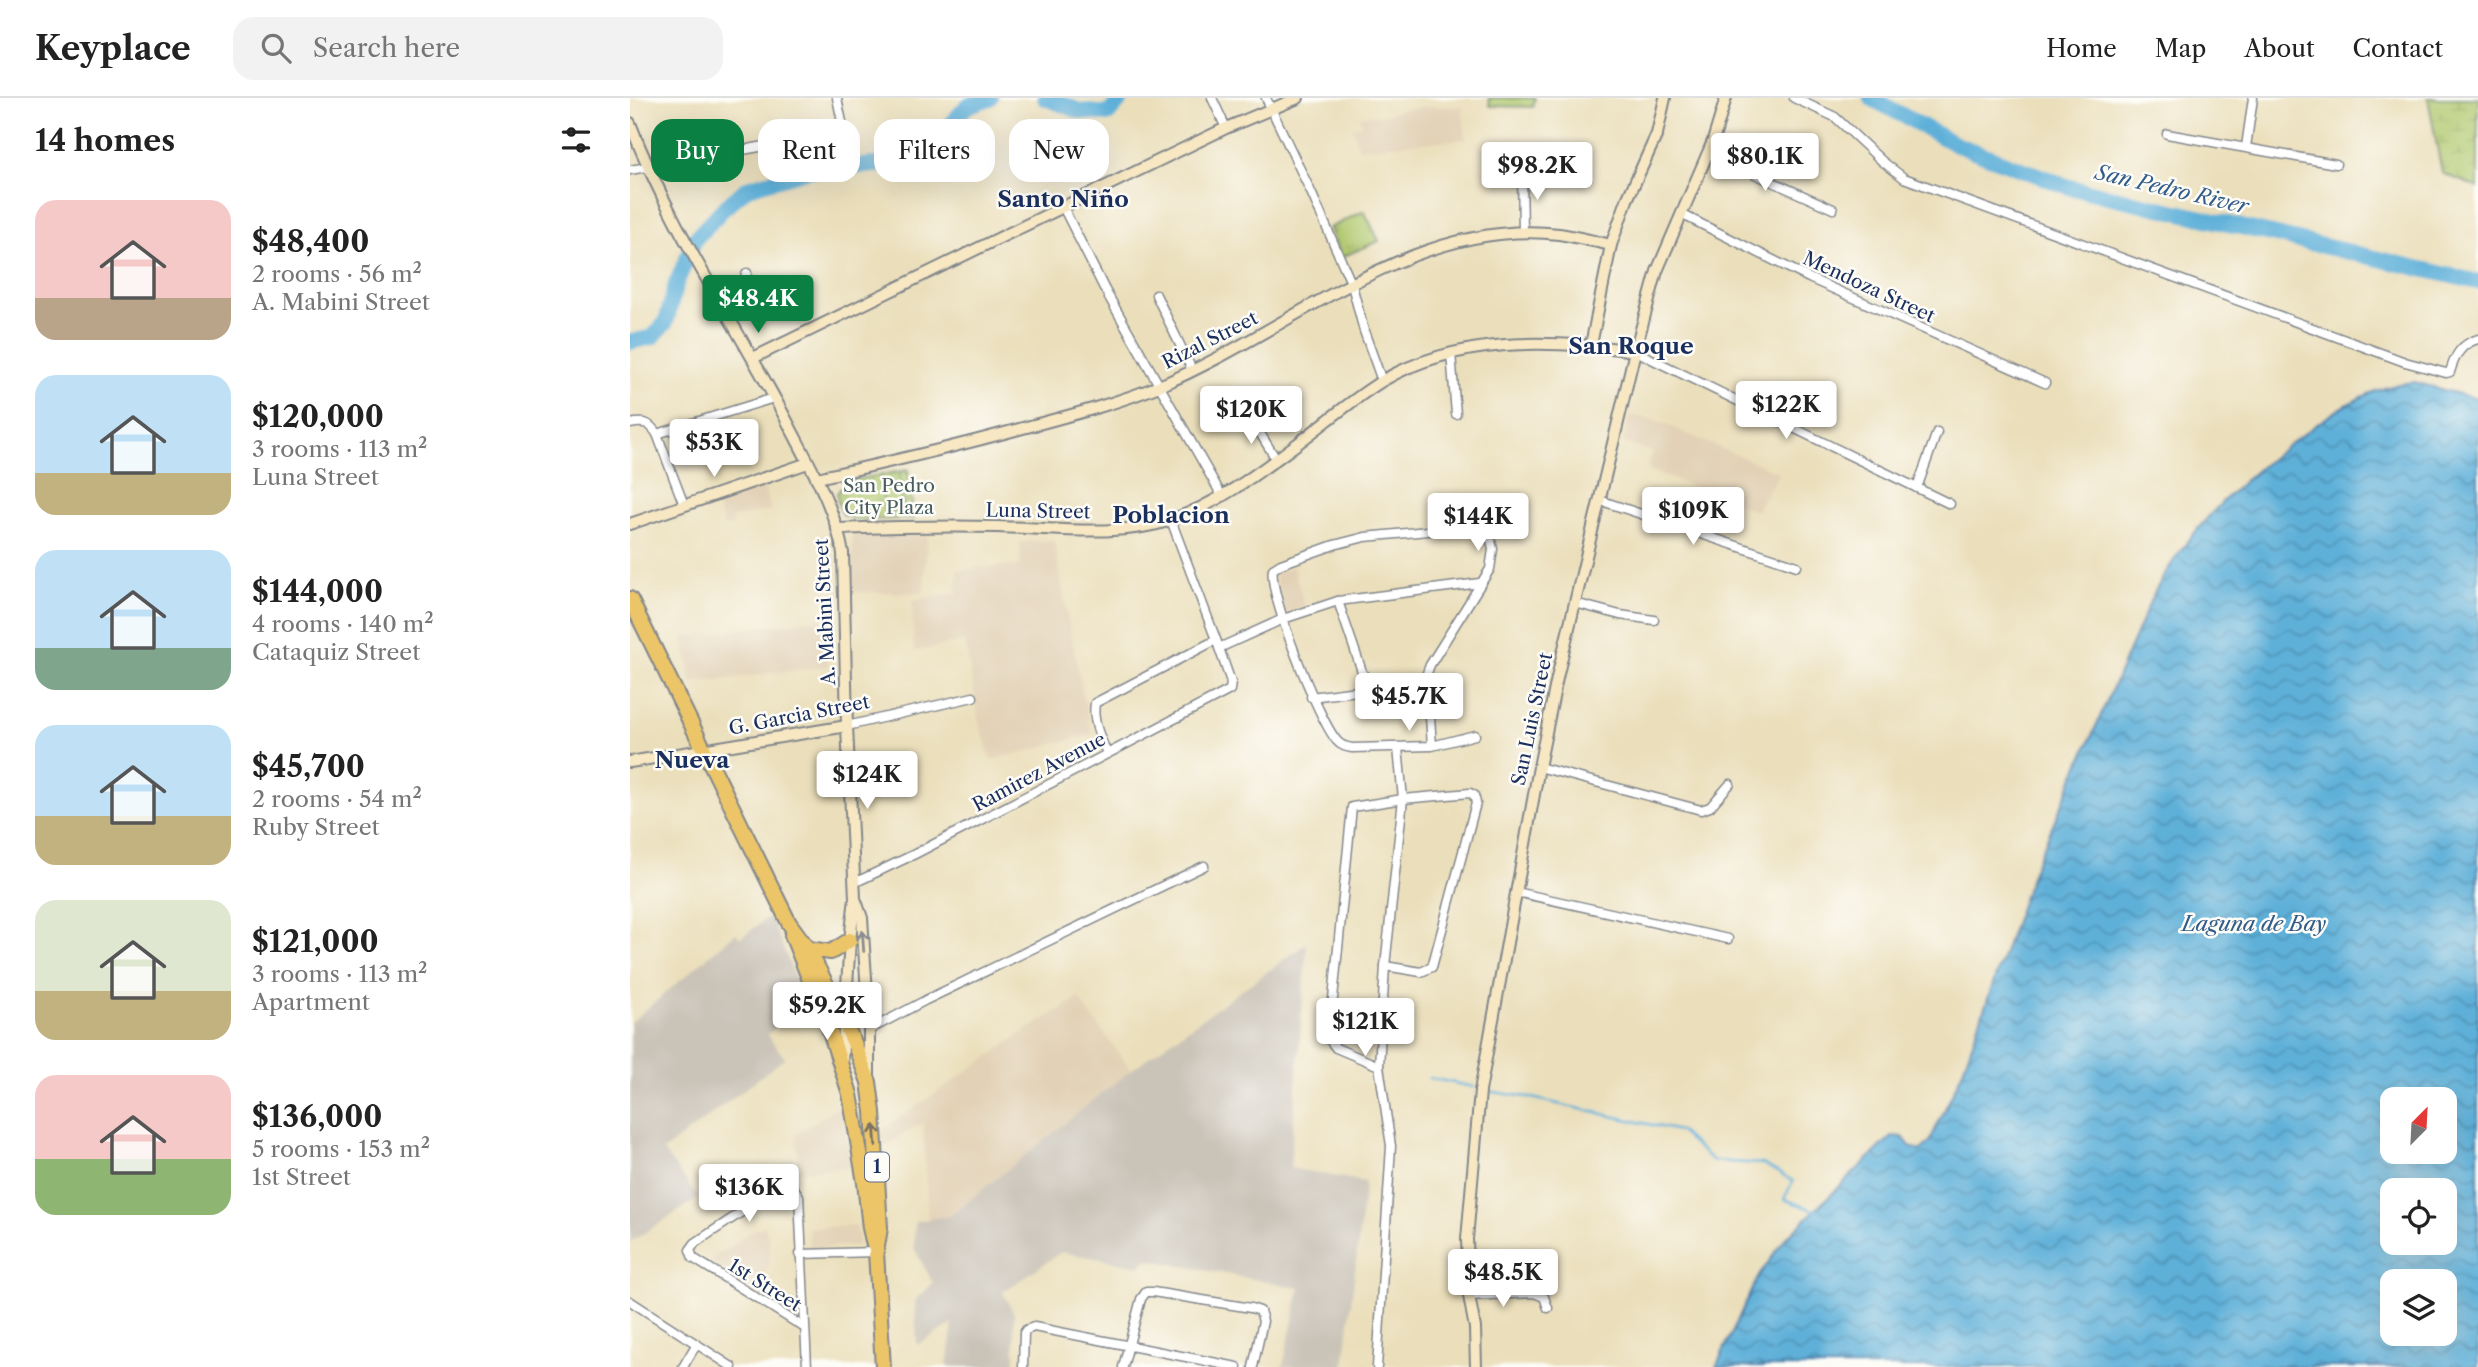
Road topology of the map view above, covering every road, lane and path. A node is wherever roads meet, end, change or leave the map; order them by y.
1 (837, 98) edge
2 (1212, 98) edge
3 (1266, 98) edge
4 (1298, 98) edge
5 (1665, 98) edge
6 (1726, 98) edge
7 (1794, 98) edge
8 (2253, 98) edge
9 (1271, 111) junction
10 (841, 119) edge
11 (630, 123) edge
12 (1226, 128) junction
13 (2167, 134) dead end
14 (758, 147) edge
15 (2246, 147) junction
16 (1708, 153) junction
17 (2336, 164) dead end
18 (647, 166) junction
19 (630, 170) edge
20 (1522, 170) dead end
21 (1062, 206) junction
22 (1833, 209) dead end
23 (1681, 214) junction
24 (1523, 233) junction
25 (1611, 246) junction
26 (747, 273) dead end
27 (1352, 285) junction
28 (1156, 295) dead end
29 (727, 312) junction
30 (2478, 340) edge
31 (1591, 345) junction
32 (1635, 351) junction
33 (1451, 353) junction
34 (753, 358) junction
35 (1192, 370) junction
36 (1382, 381) junction
37 (2045, 383) dead end
38 (1159, 386) junction
39 (774, 398) junction
40 (1456, 414) dead end
41 (1250, 417) dead end
42 (630, 424) edge
43 (1937, 432) dead end
44 (657, 434) junction
45 (1276, 459) junction
46 (808, 463) junction
47 (817, 478) junction
48 (1917, 488) junction
49 (1222, 496) junction
50 (1599, 500) junction
51 (1950, 504) dead end
52 (684, 505) junction
53 (1171, 520) junction
54 (630, 524) edge
55 (839, 529) junction
56 (1797, 566) dead end
57 (1480, 583) junction
58 (630, 599) edge
59 (1338, 601) junction
60 (1575, 603) junction
61 (1283, 619) junction
62 (1654, 620) dead end
63 (1218, 644) junction
64 (1426, 682) junction
65 (1368, 689) junction
66 (973, 697) dead end
67 (1311, 697) junction
68 (847, 726) junction
69 (1475, 735) dead end
70 (1432, 746) junction
71 (1398, 748) junction
72 (705, 750) junction
73 (1107, 753) junction
74 (630, 762) edge
75 (1539, 767) junction
76 (1730, 784) dead end
77 (1402, 799) junction
78 (1204, 866) dead end
79 (854, 883) junction
80 (1516, 892) junction
81 (855, 898) junction
82 (789, 923) junction
83 (1728, 939) dead end
84 (850, 940) junction
85 (808, 949) junction
86 (1385, 967) junction
87 (845, 1023) junction
88 (869, 1030) junction
89 (841, 1064) junction
90 (1379, 1066) junction
91 (869, 1082) junction
92 (876, 1252) junction
93 (800, 1254) junction
94 (1469, 1296) junction
95 (630, 1301) edge
96 (1548, 1308) dead end
97 (805, 1328) junction
98 (696, 1345) junction
99 (1127, 1345) junction
100 (683, 1367) edge
101 (732, 1367) edge
102 (807, 1367) edge
103 (883, 1367) edge
104 (1023, 1367) edge
105 (1122, 1367) edge
106 (1237, 1367) edge
107 (1253, 1367) edge
108 (1377, 1367) edge
109 (1476, 1367) edge

1 - 10 street
2 - 12 street
3 - 9 street
4 - 9 street
5 - 25 street
6 - 16 street, San Luis Street
7 - 30 street
8 - 15 street
9 - 12 street
9 - 27 street
11 - 18 street, A. Mabini Street
12 - 21 street
13 - 15 street
14 - 18 street
15 - 17 street
16 - 22 street
16 - 23 street, San Luis Street
18 - 19 street
18 - 29 street, A. Mabini Street
20 - 24 street
21 - 34 street
21 - 38 street
23 - 32 street, San Luis Street
23 - 37 street, Mendoza Street
24 - 25 street, Rizal Street
24 - 27 street, Rizal Street
25 - 31 street
26 - 29 street
27 - 35 street, Rizal Street
27 - 36 street
28 - 35 street
29 - 34 street, A. Mabini Street
31 - 32 street, Luna Street
31 - 33 street, Luna Street
32 - 48 street, Luna Street
32 - 50 street, San Luis Street
33 - 36 street, Luna Street
33 - 40 street
34 - 39 street, A. Mabini Street
35 - 38 street, Rizal Street
36 - 45 street, Luna Street
38 - 47 street, Rizal Street
38 - 49 street
39 - 44 street
39 - 46 street, A. Mabini Street
41 - 45 street
42 - 44 street
43 - 48 street
44 - 52 street
45 - 49 street, Luna Street
46 - 47 street, A. Mabini Street
46 - 52 street
47 - 55 street, A. Mabini Street
48 - 51 street, Luna Street
49 - 53 street, Luna Street
50 - 56 street
50 - 60 street, San Luis Street
52 - 54 street
53 - 55 street, Luna Street
53 - 63 street
55 - 68 street, A. Mabini Street
57 - 59 street
57 - 61 street
57 - 64 street
58 - 72 highway, 1
59 - 61 street
59 - 65 street
60 - 62 street
60 - 75 street, San Luis Street
61 - 63 street
61 - 67 street
63 - 73 street, Ramirez Avenue
63 - 73 street
64 - 65 street
64 - 70 street
65 - 67 street
66 - 68 street, G. Garcia Street
67 - 71 street
68 - 72 street, G. Garcia Street
68 - 79 street, A. Mabini Street
69 - 70 street
70 - 71 street
71 - 77 street
72 - 74 street, G. Garcia Street
72 - 82 highway, 1
73 - 79 street, Ramirez Avenue
75 - 76 street
75 - 80 street, San Luis Street
77 - 86 street
77 - 86 street
77 - 90 street
78 - 88 street
79 - 81 street, A. Mabini Street
80 - 83 street
80 - 94 street, San Luis Street
81 - 84 street, A. Mabini Street
88 -> 81 street, A. Mabini Street
82 - 85 highway, 1
82 - 89 highway, 1
84 - 85 highway
84 - 87 street, A. Mabini Street
85 - 87 highway, 1
86 - 90 street
87 - 89 street, A. Mabini Street
87 - 91 highway, 1
88 - 91 street, A. Mabini Street
89 - 92 highway, 1
90 - 108 street
92 -> 91 highway, 1
92 - 93 street
92 - 103 highway, 1
93 - 97 street, 1st Street
93 - 97 street, 1st Street
94 - 96 street
94 - 109 street, San Luis Street
95 - 98 street
97 - 102 street, 1st Street
98 - 100 street
98 - 101 street
99 - 104 street
99 - 105 street
99 - 106 street
99 - 107 street

